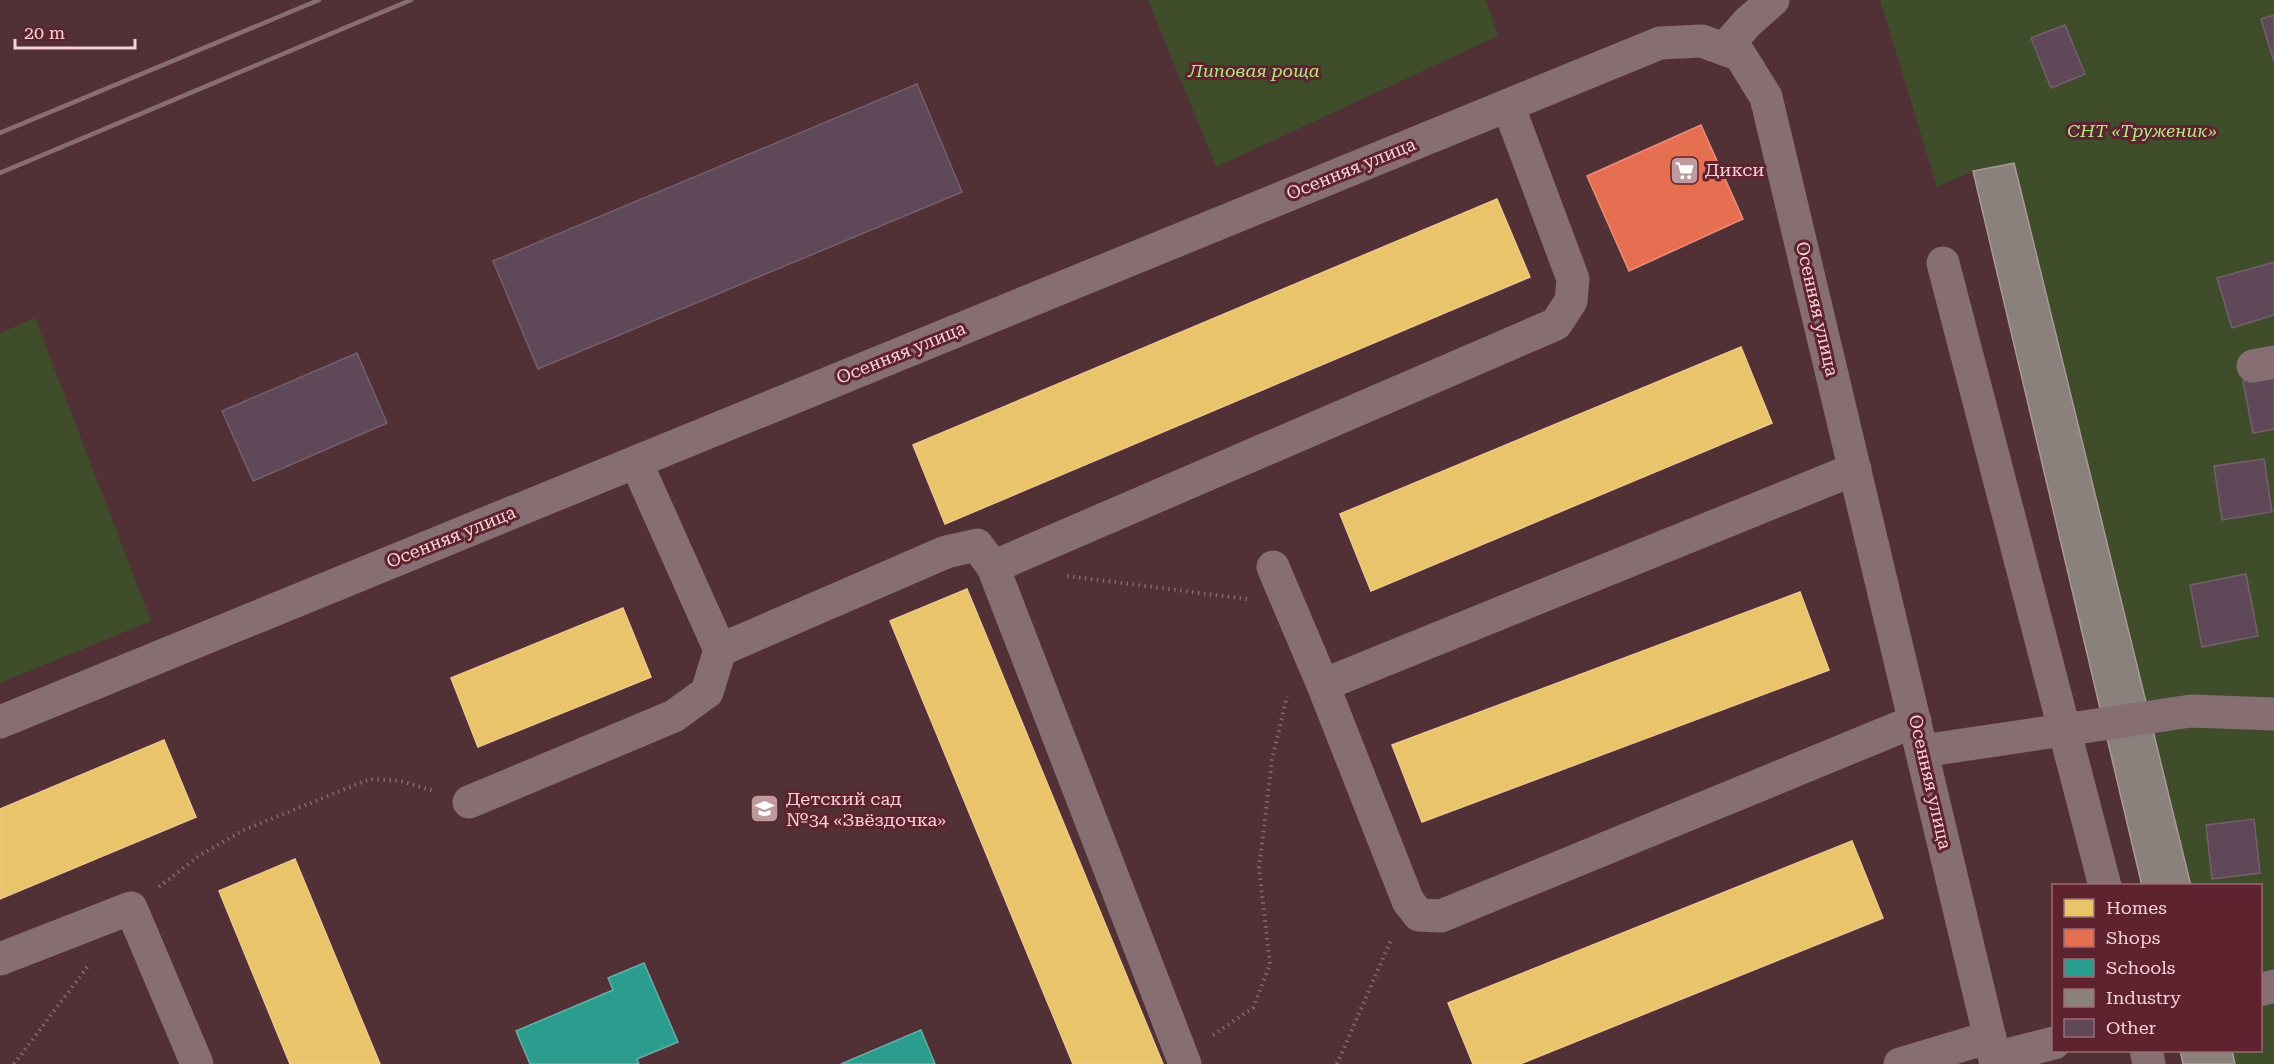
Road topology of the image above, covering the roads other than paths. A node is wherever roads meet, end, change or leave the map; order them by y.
1 (1773, 0) edge
2 (1724, 49) junction
3 (1508, 105) junction
4 (1943, 263) dead end
5 (636, 462) junction
6 (1855, 468) junction
7 (993, 567) junction
8 (1274, 567) dead end
9 (720, 650) junction
10 (1323, 685) junction
11 (2274, 714) edge
12 (0, 722) edge
13 (2065, 730) junction
14 (1919, 736) junction
15 (469, 802) road end
16 (2105, 884) edge
17 (0, 959) edge
18 (2052, 1043) edge
19 (1994, 1053) edge
20 (1183, 1057) edge
21 (197, 1064) edge
22 (1900, 1064) edge

1 - 2 street
2 - 3 street, Осенняя улица
2 - 6 street, Осенняя улица
3 - 5 street, Осенняя улица
3 - 7 street
4 - 13 street
5 - 9 street
5 - 12 street, Осенняя улица
6 - 10 street
6 - 14 street, Осенняя улица
7 - 9 street
7 - 20 street
8 - 10 street
9 - 15 street
10 - 14 street
11 - 13 street
13 - 14 street
13 - 16 street
14 - 19 street, Осенняя улица
17 - 21 street
18 - 19 street
19 - 22 street

